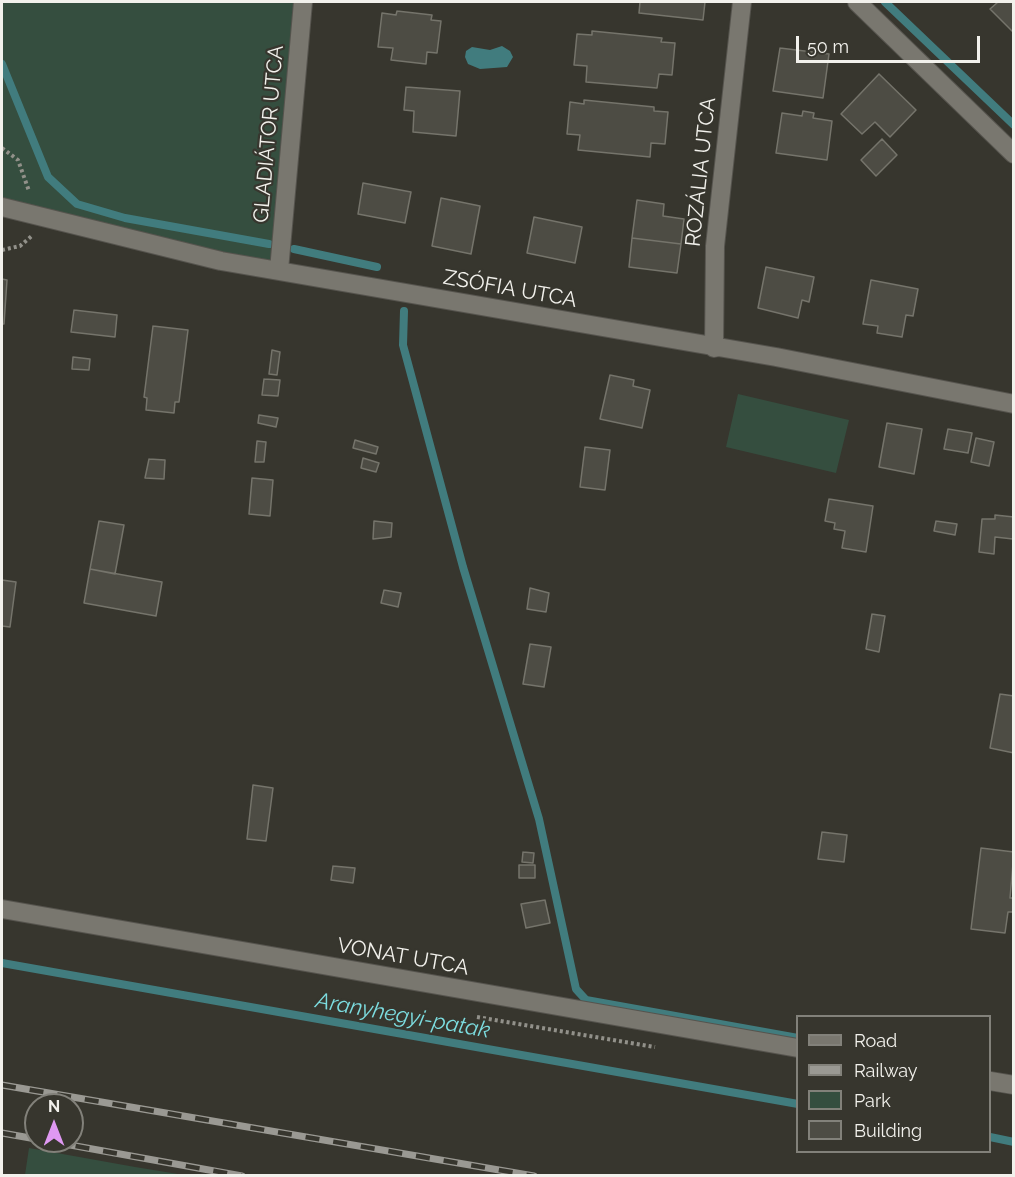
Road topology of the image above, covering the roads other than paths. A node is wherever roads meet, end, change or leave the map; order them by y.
1 (303, 2) edge
2 (742, 2) edge
3 (857, 2) edge
4 (1014, 154) edge
5 (2, 207) edge
6 (279, 270) junction
7 (714, 348) junction
8 (1014, 404) edge
9 (2, 909) edge
10 (796, 1048) edge
11 (991, 1081) edge
12 (1014, 1085) edge

1 - 6 street, GLADIÁTOR UTCA
2 - 7 street, ROZÁLIA UTCA
3 - 4 street
5 - 6 street, ZSÓFIA UTCA
6 - 7 street, ZSÓFIA UTCA
7 - 8 street, ZSÓFIA UTCA
9 - 10 street, VONAT UTCA
11 - 12 street

